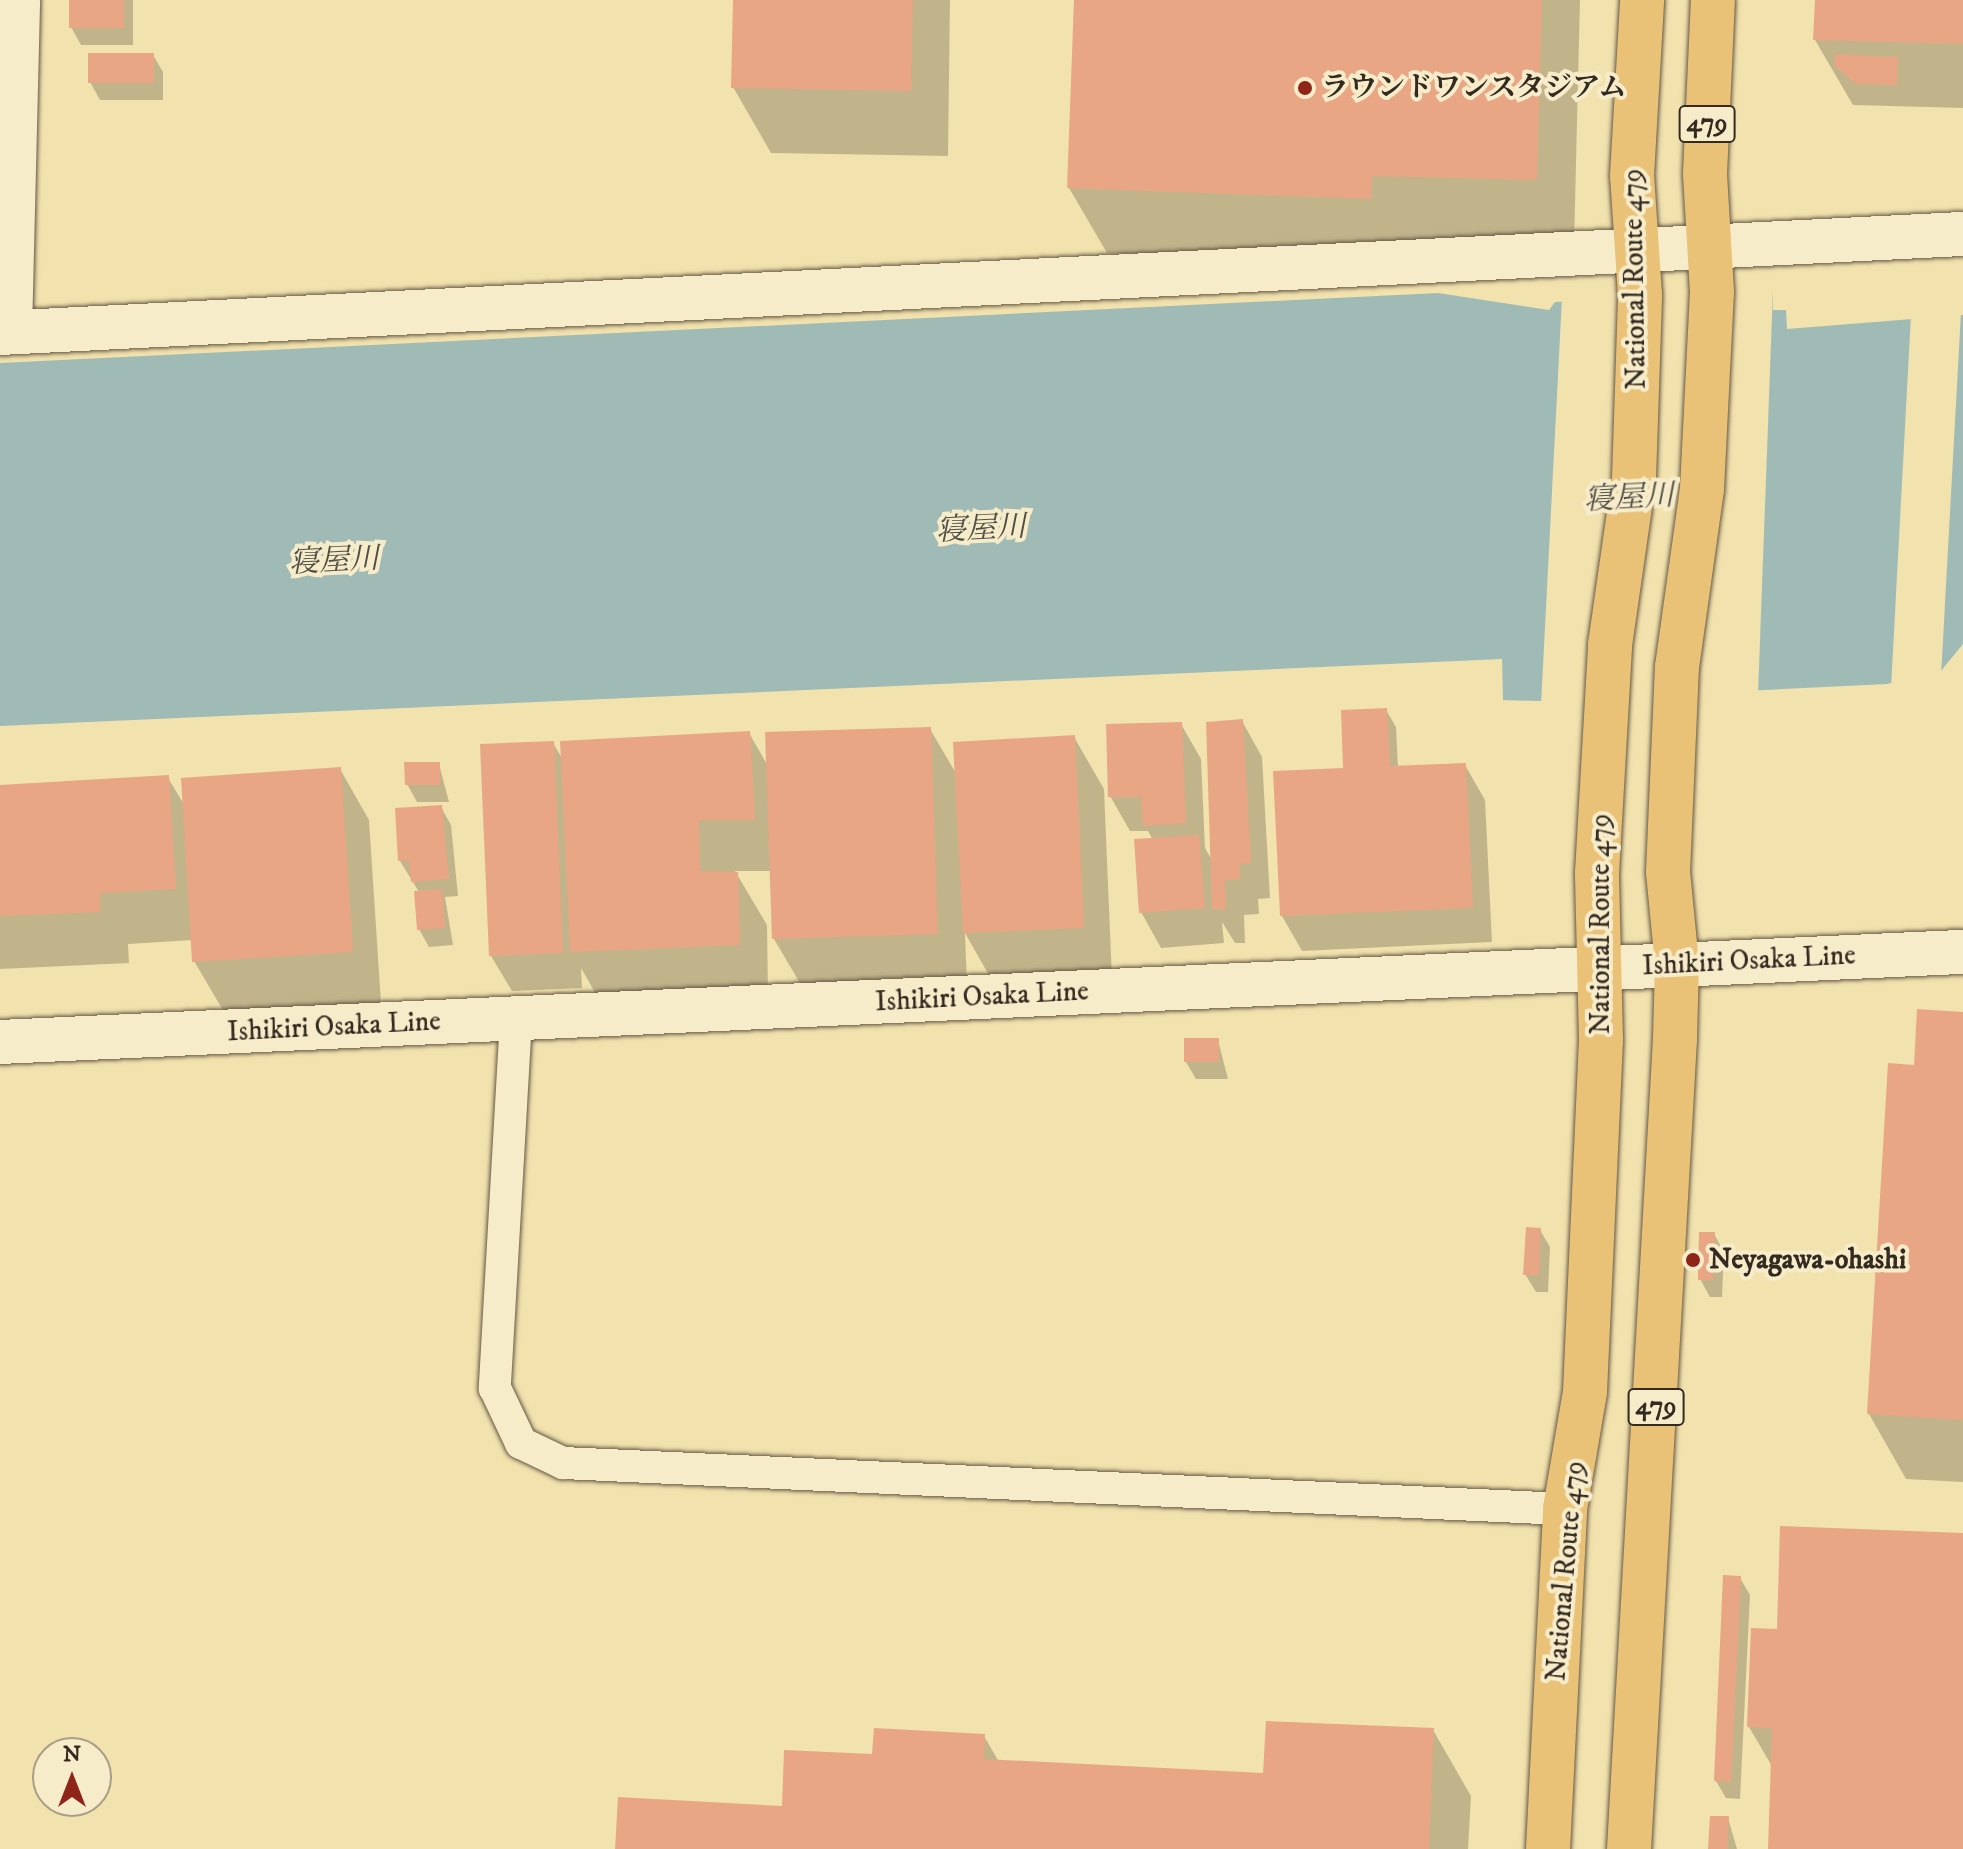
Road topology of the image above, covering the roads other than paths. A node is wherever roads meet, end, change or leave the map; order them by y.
1 (18, 0) edge
2 (1642, 0) edge
3 (1713, 0) edge
4 (1963, 234) edge
5 (1710, 249) junction
6 (1636, 251) junction
7 (5, 332) edge
8 (1963, 952) edge
9 (1677, 964) junction
10 (1598, 968) junction
11 (516, 1019) junction
12 (0, 1042) edge
13 (1565, 1509) junction
14 (1548, 1849) edge
15 (1629, 1849) edge

1 - 7 street
2 - 6 highway, National Route 479 / 479
3 - 5 highway, 479
4 - 5 street
5 - 6 street
5 - 9 highway, 479
6 - 7 street
6 - 10 highway, National Route 479 / 479
8 - 9 street, Ishikiri Osaka Line
9 - 10 street, Ishikiri Osaka Line
9 - 15 highway, 479
10 - 11 street, Ishikiri Osaka Line
10 - 13 highway, National Route 479 / 479
11 - 12 street, Ishikiri Osaka Line
11 - 13 lane
13 - 14 highway, National Route 479 / 479

